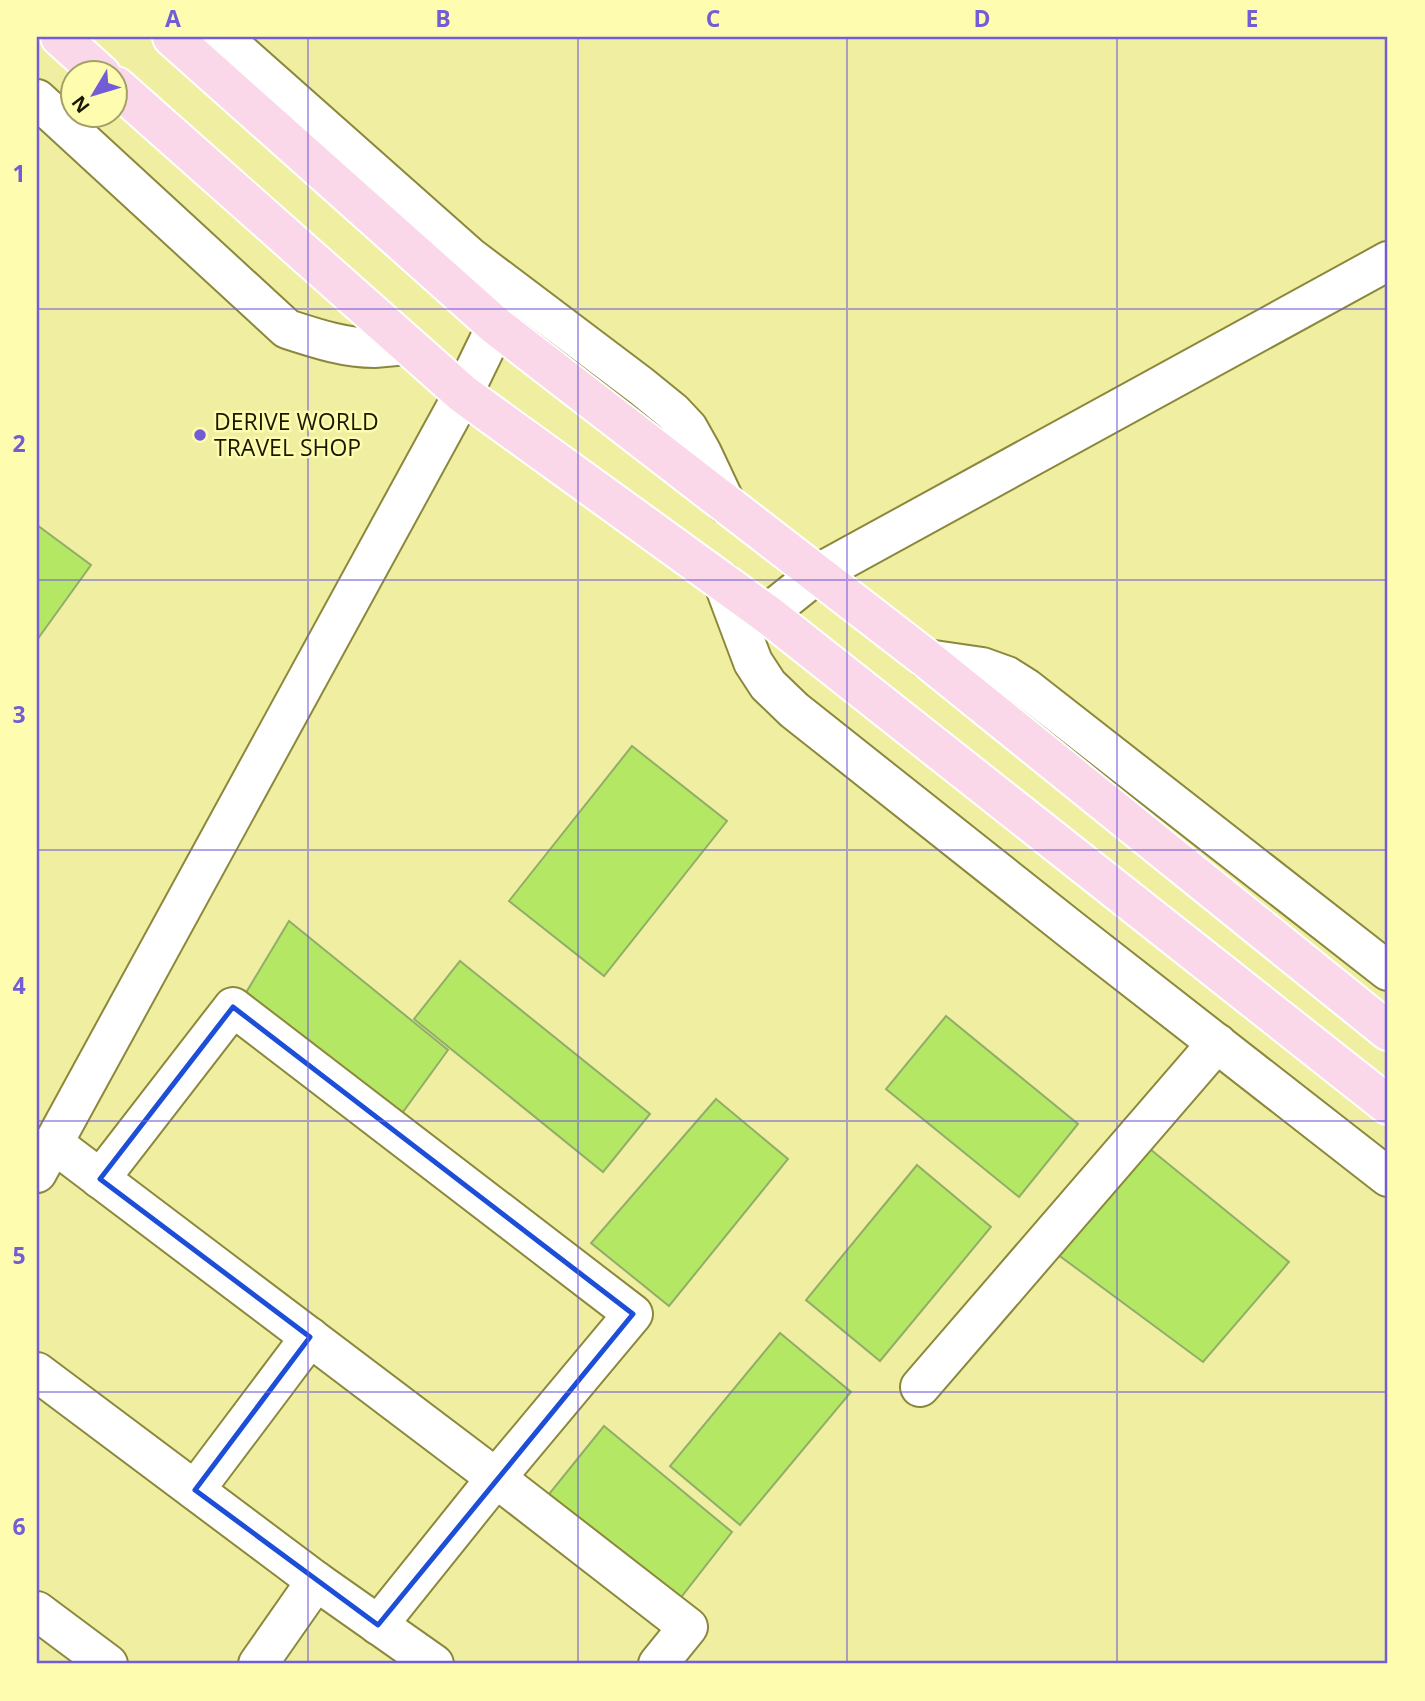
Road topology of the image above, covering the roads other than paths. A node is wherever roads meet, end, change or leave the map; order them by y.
1 (60, 37) edge
2 (172, 37) edge
3 (222, 37) edge
4 (85, 60) edge
5 (130, 98) edge
6 (37, 99) edge
7 (1388, 261) edge
8 (496, 326) junction
9 (407, 345) junction
10 (463, 394) junction
11 (726, 504) junction
12 (817, 574) junction
13 (723, 582) junction
14 (767, 614) junction
15 (927, 659) junction
16 (1388, 971) edge
17 (1388, 1031) edge
18 (1216, 1043) junction
19 (1388, 1105) edge
20 (45, 1158) edge
21 (1388, 1177) edge
22 (100, 1179) junction
23 (310, 1337) junction
24 (37, 1372) edge
25 (920, 1387) dead end
26 (496, 1478) junction
27 (195, 1490) junction
28 (316, 1581) junction
29 (37, 1611) edge
30 (379, 1625) junction
31 (108, 1664) edge
32 (258, 1664) edge
33 (434, 1664) edge
34 (658, 1664) edge

1 - 4 main road
2 - 8 main road
3 - 11 street
5 - 9 main road
6 - 9 street
7 - 12 street
8 - 10 street
8 - 11 main road
9 - 10 main road
10 - 13 main road
10 - 20 street
11 - 12 main road
12 - 14 street
12 - 15 main road
13 - 14 main road
13 - 18 street
14 - 19 main road
15 - 16 street
15 - 17 main road
18 - 21 street
18 - 25 street
20 - 22 street
22 - 23 street
22 - 26 street
23 - 26 street
23 - 27 street
24 - 27 street
26 - 30 street
26 - 34 street
27 - 28 street
28 - 30 street
28 - 32 street
29 - 31 street
30 - 33 street

